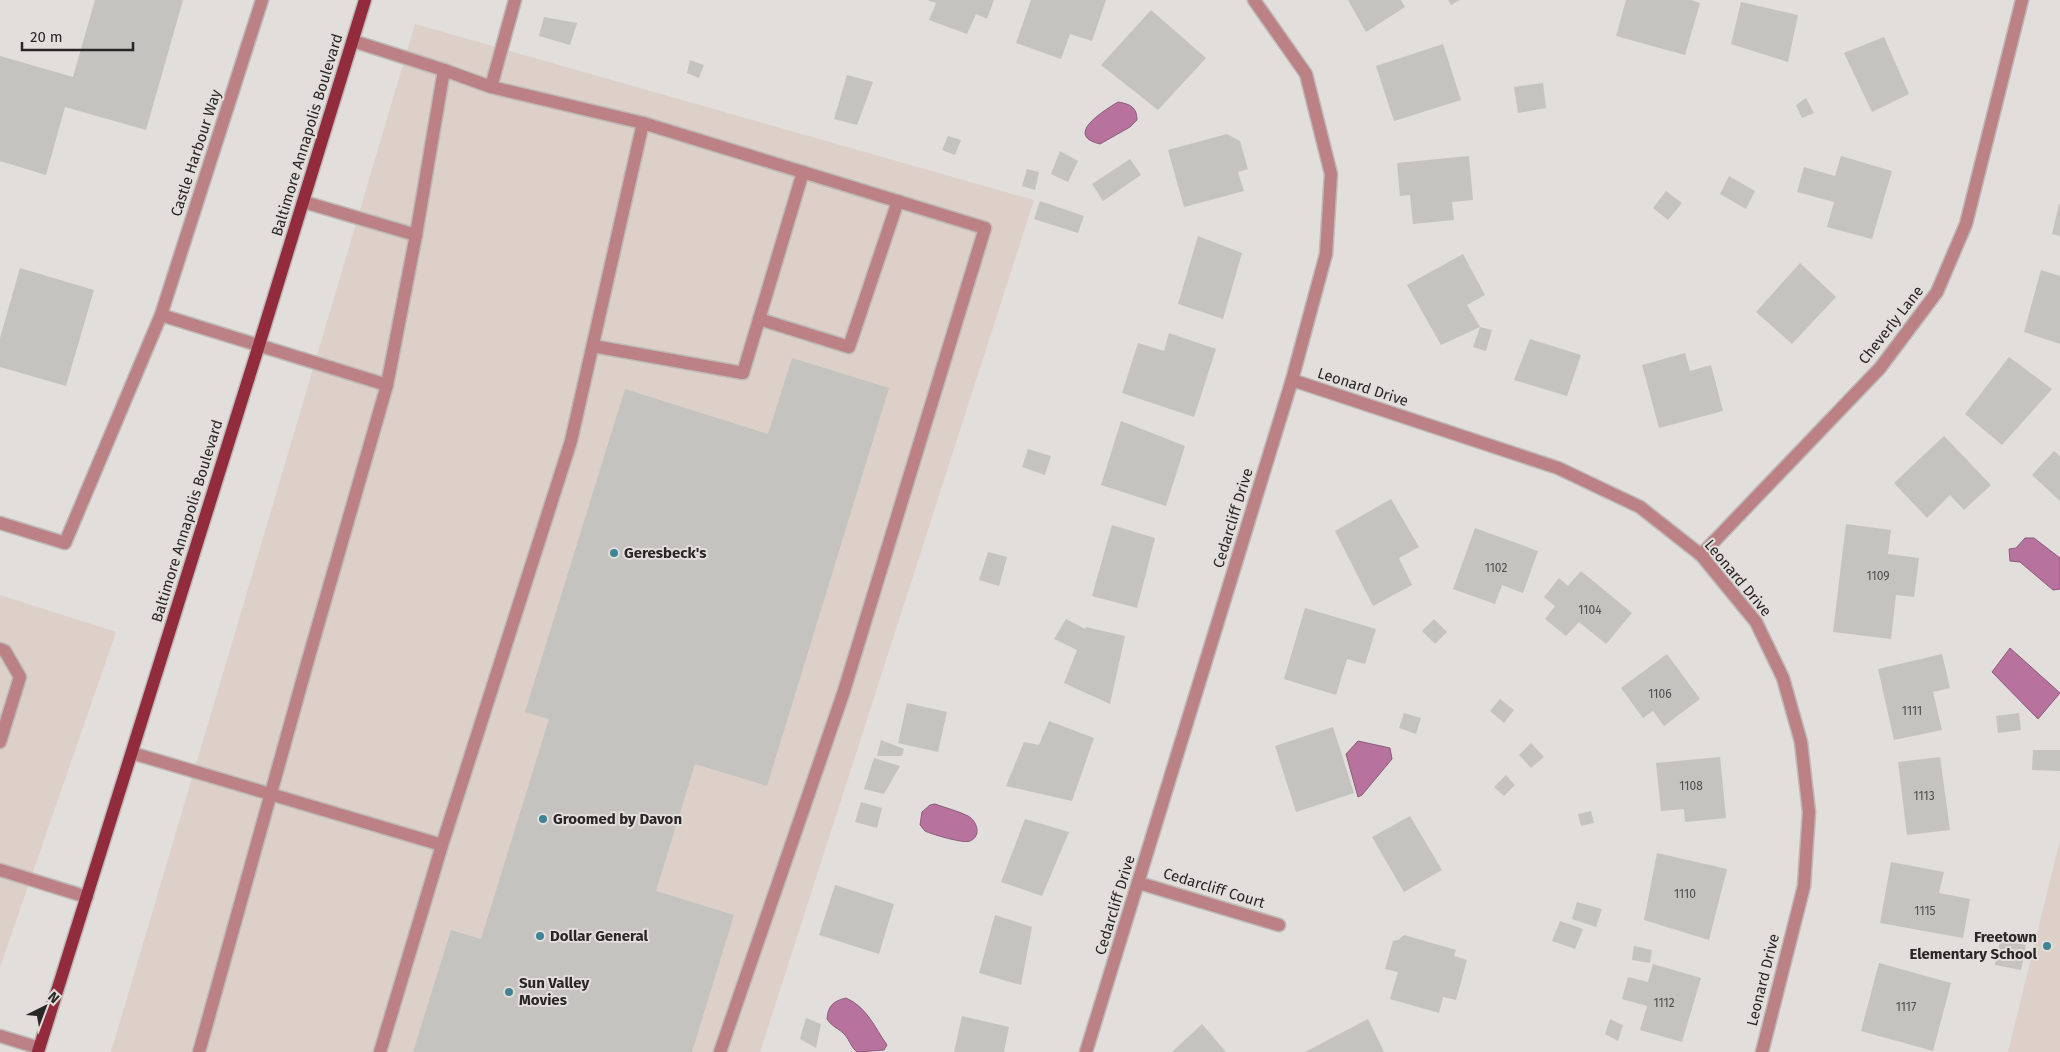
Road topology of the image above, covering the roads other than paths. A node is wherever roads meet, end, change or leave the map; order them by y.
1 (262, 0) edge
2 (365, 0) edge
3 (515, 0) edge
4 (1254, 0) edge
5 (2022, 0) edge
6 (352, 41) junction
7 (444, 70) junction
8 (491, 87) junction
9 (643, 123) junction
10 (803, 172) junction
11 (898, 201) junction
12 (304, 202) junction
13 (416, 235) junction
14 (161, 316) junction
15 (759, 319) junction
16 (259, 346) junction
17 (592, 346) junction
18 (1292, 380) junction
19 (387, 385) junction
20 (0, 523) edge
21 (1701, 555) junction
22 (0, 649) edge
23 (0, 742) edge
24 (132, 753) junction
25 (272, 794) junction
26 (442, 845) junction
27 (0, 870) edge
28 (1139, 883) junction
29 (87, 897) junction
30 (1279, 925) dead end
31 (0, 1036) edge
32 (38, 1050) edge
33 (199, 1052) edge
34 (380, 1052) edge
35 (720, 1052) edge
36 (1086, 1052) edge
37 (1762, 1052) edge

1 - 14 street, Castle Harbour Way
2 - 6 main road, Baltimore Annapolis Boulevard
3 - 8 street
4 - 18 street, Cedarcliff Drive
5 - 21 street, Cheverly Lane
6 - 7 street
6 - 12 main road, Baltimore Annapolis Boulevard
7 - 8 street
7 - 13 street
8 - 9 street
9 - 10 street
9 - 17 street
10 - 11 street
10 - 15 street
11 - 15 street
11 - 35 street
12 - 13 street
12 - 16 main road, Baltimore Annapolis Boulevard
13 - 19 street
14 - 16 street
14 - 20 street, Castle Harbour Way
15 - 17 street
16 - 19 street
16 - 24 main road, Baltimore Annapolis Boulevard
17 - 26 street
18 - 21 street, Leonard Drive
18 - 28 street, Cedarcliff Drive
19 - 25 street
21 - 37 street, Leonard Drive
22 - 23 street
24 - 25 street
24 - 29 main road, Baltimore Annapolis Boulevard
25 - 26 street
25 - 33 street
26 - 34 street
27 - 29 street
28 - 30 street, Cedarcliff Court
28 - 36 street, Cedarcliff Drive
29 - 32 main road, Baltimore Annapolis Boulevard
31 - 32 street

